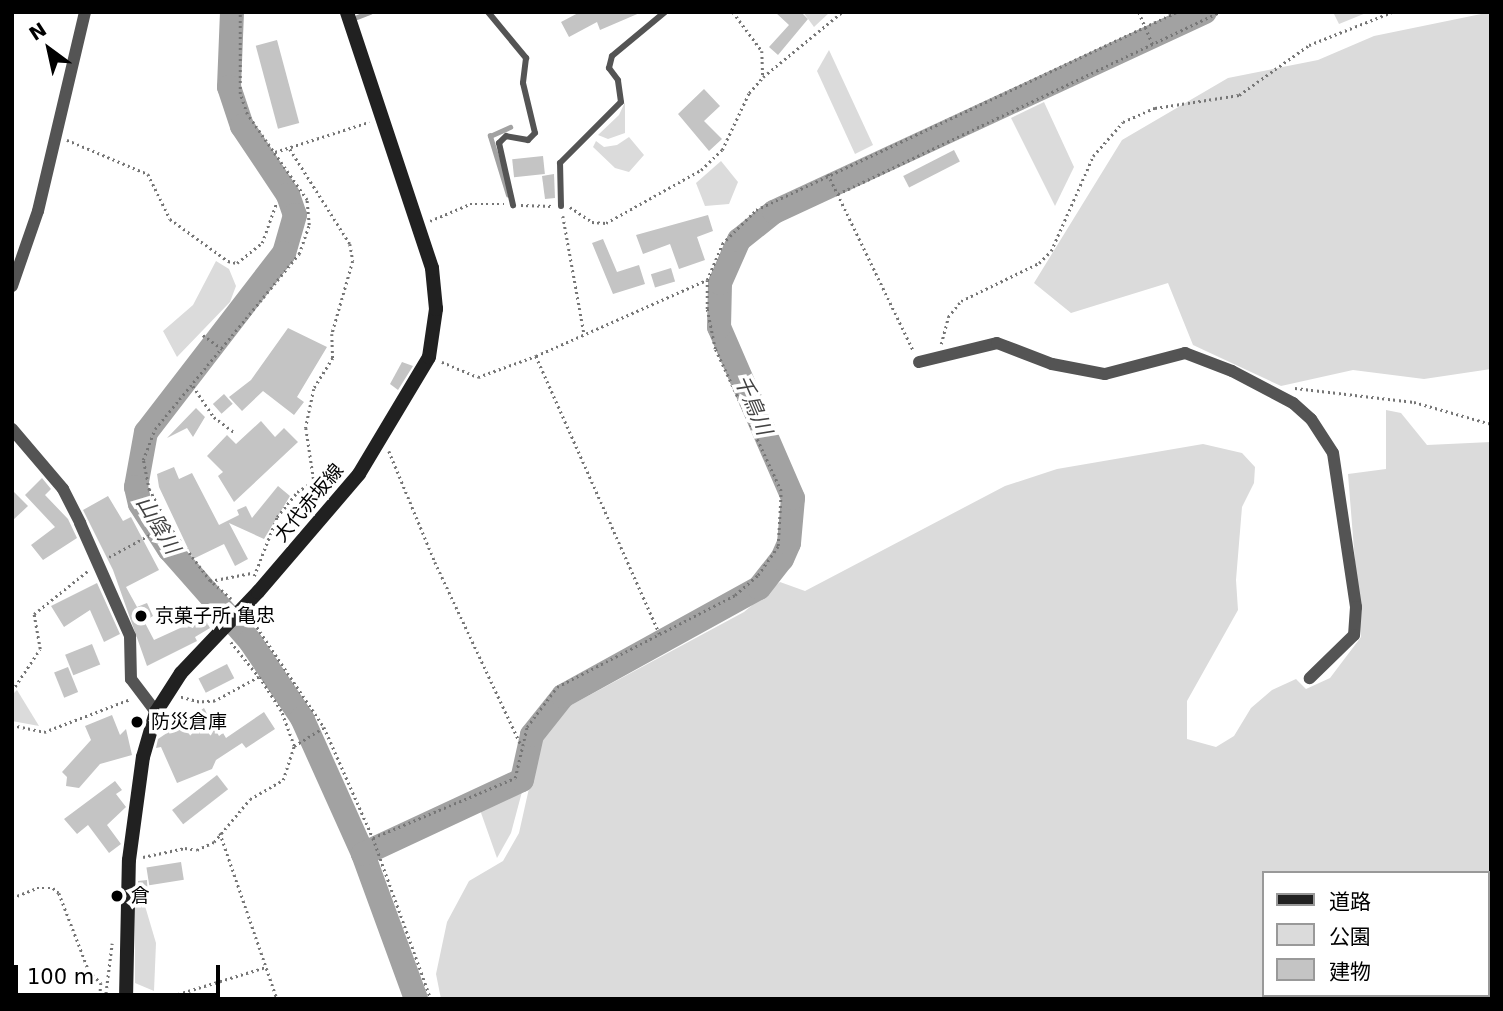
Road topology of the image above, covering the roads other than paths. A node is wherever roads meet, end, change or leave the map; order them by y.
1 (85, 12) edge
2 (348, 12) edge
3 (488, 12) edge
4 (665, 12) edge
5 (513, 205) road end
6 (561, 206) road end
7 (12, 286) edge
8 (919, 362) road end
9 (12, 429) edge
10 (1310, 678) dead end
11 (156, 712) junction
12 (126, 999) edge

1 - 7 street
2 - 11 main road, 大代赤坂線
3 - 5 lane
4 - 6 lane
8 - 10 street
9 - 11 street
11 - 12 main road, 大代赤坂線

